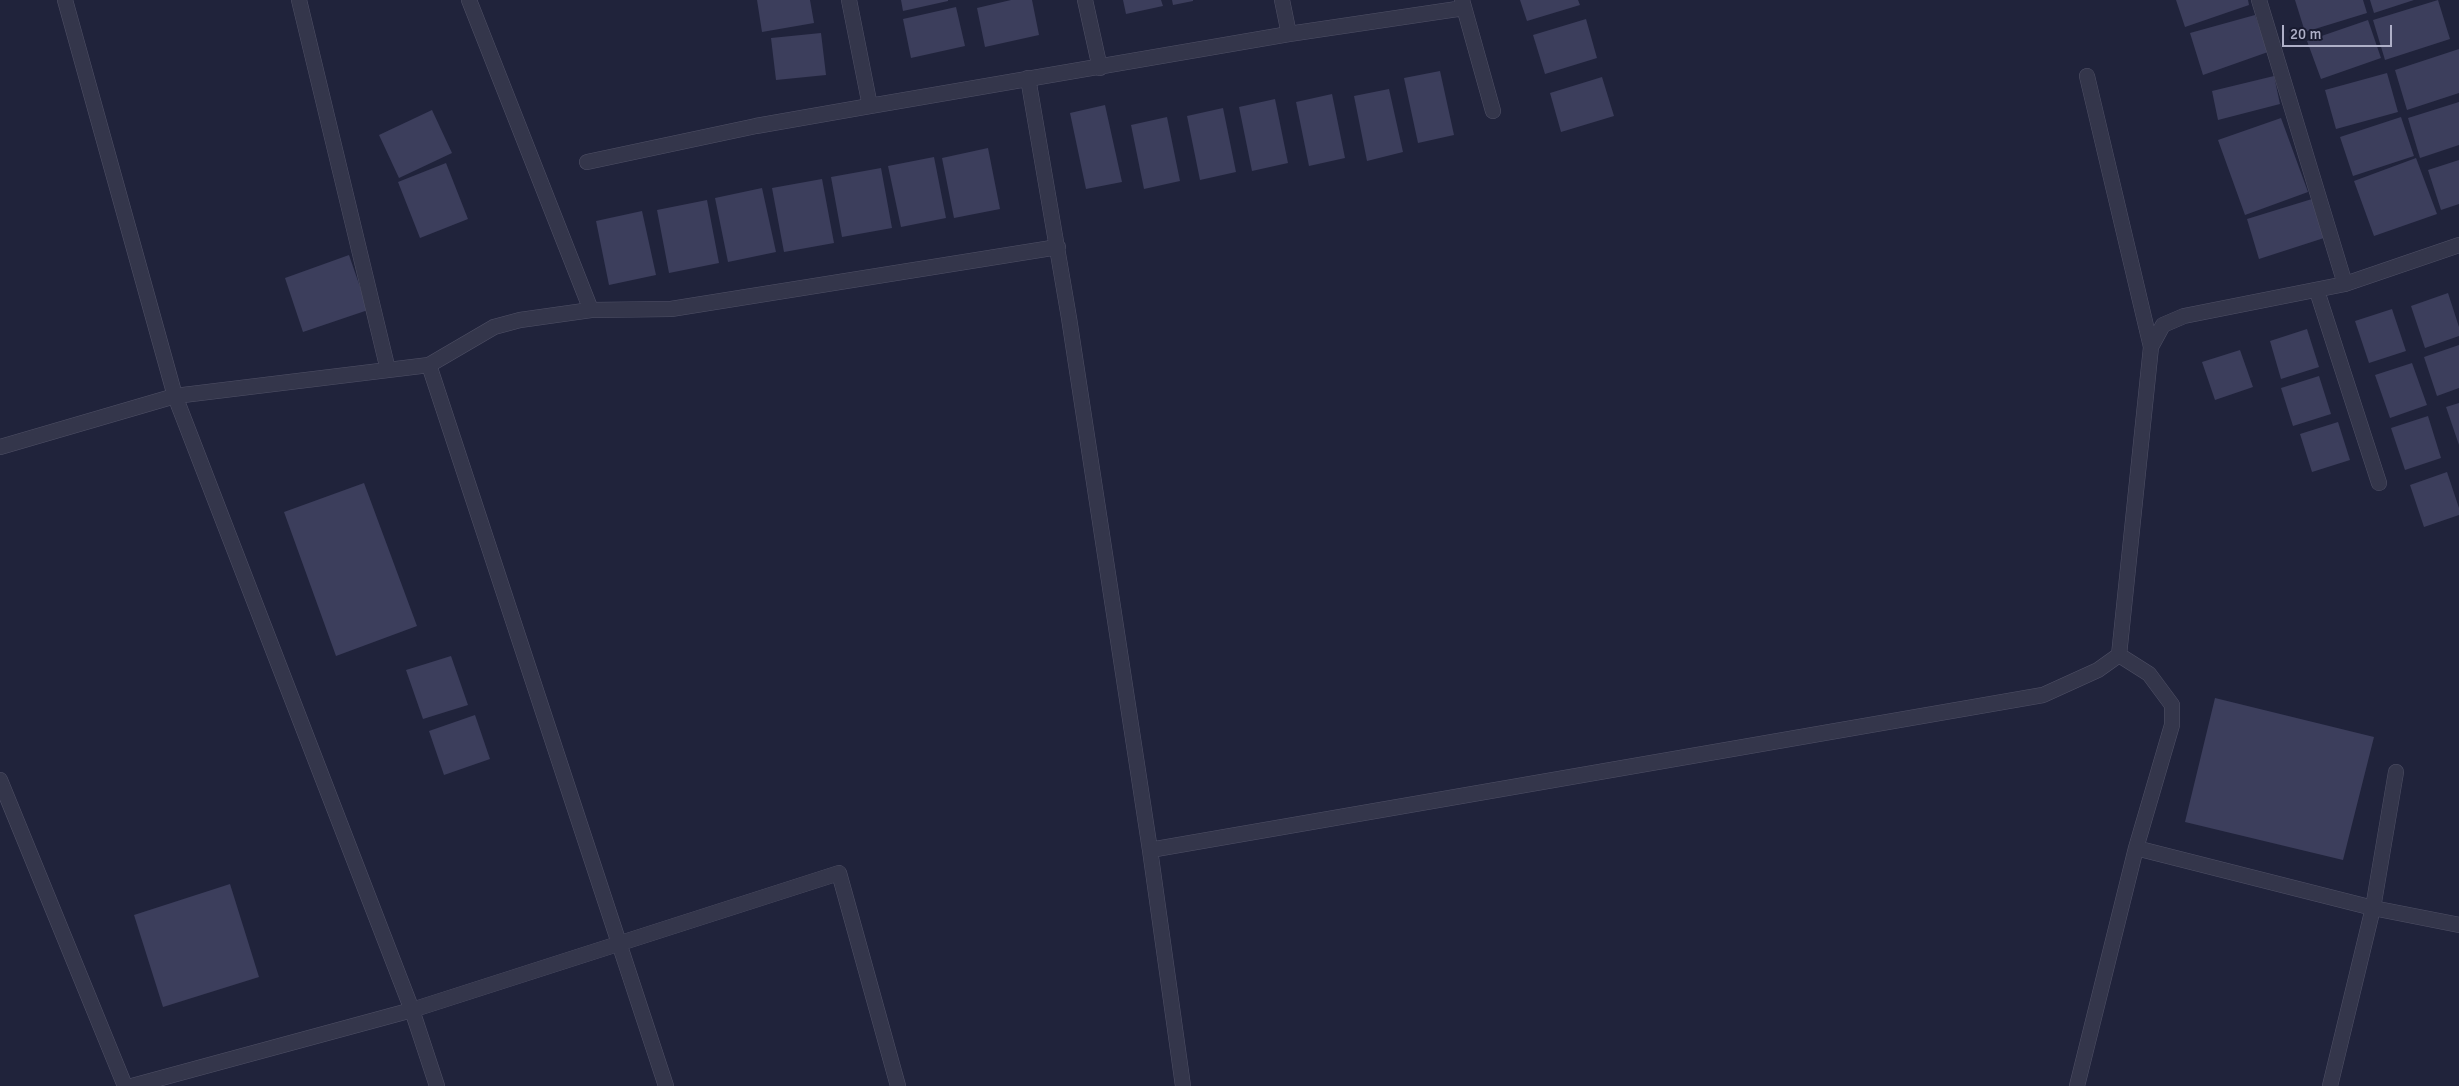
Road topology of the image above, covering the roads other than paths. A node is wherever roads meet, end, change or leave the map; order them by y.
1 (65, 0) edge
2 (299, 0) edge
3 (469, 0) edge
4 (849, 0) edge
5 (1085, 0) edge
6 (1282, 0) edge
7 (2259, 0) edge
8 (1463, 4) edge
9 (1289, 34) junction
10 (1100, 68) junction
11 (2087, 76) dead end
12 (1028, 78) junction
13 (870, 106) junction
14 (1493, 111) dead end
15 (587, 162) dead end
16 (2459, 245) edge
17 (1058, 247) junction
18 (2345, 284) junction
19 (2317, 291) junction
20 (591, 310) junction
21 (2151, 346) junction
22 (429, 365) junction
23 (388, 370) junction
24 (175, 396) junction
25 (0, 447) edge
26 (2378, 484) dead end
27 (2119, 655) junction
28 (2396, 772) dead end
29 (0, 780) edge
30 (2136, 848) junction
31 (1150, 850) junction
32 (2373, 908) junction
33 (2459, 925) edge
34 (617, 944) junction
35 (412, 1010) junction
36 (125, 1086) edge
37 (132, 1086) edge
38 (437, 1086) edge
39 (666, 1086) edge
40 (898, 1086) edge
41 (1183, 1086) edge
42 (2077, 1086) edge
43 (2330, 1086) edge

1 - 24 street
2 - 23 street
3 - 20 street
4 - 13 street
5 - 10 street
6 - 9 street
7 - 18 street
8 - 9 street
8 - 14 street
9 - 10 street
10 - 12 street
11 - 21 street
12 - 13 street
12 - 17 street
13 - 15 street
16 - 18 street
17 - 20 street
17 - 31 street
18 - 19 street
19 - 21 street
19 - 26 street
20 - 22 street
21 - 27 street
22 - 23 street
22 - 34 street
23 - 24 street
24 - 25 street
24 - 35 street
27 - 30 street
27 - 31 street
28 - 32 street
29 - 36 street
30 - 32 street
30 - 42 street
31 - 41 street
32 - 33 street
32 - 43 street
34 - 35 street
34 - 39 street
34 - 40 street
35 - 37 street
35 - 38 street

